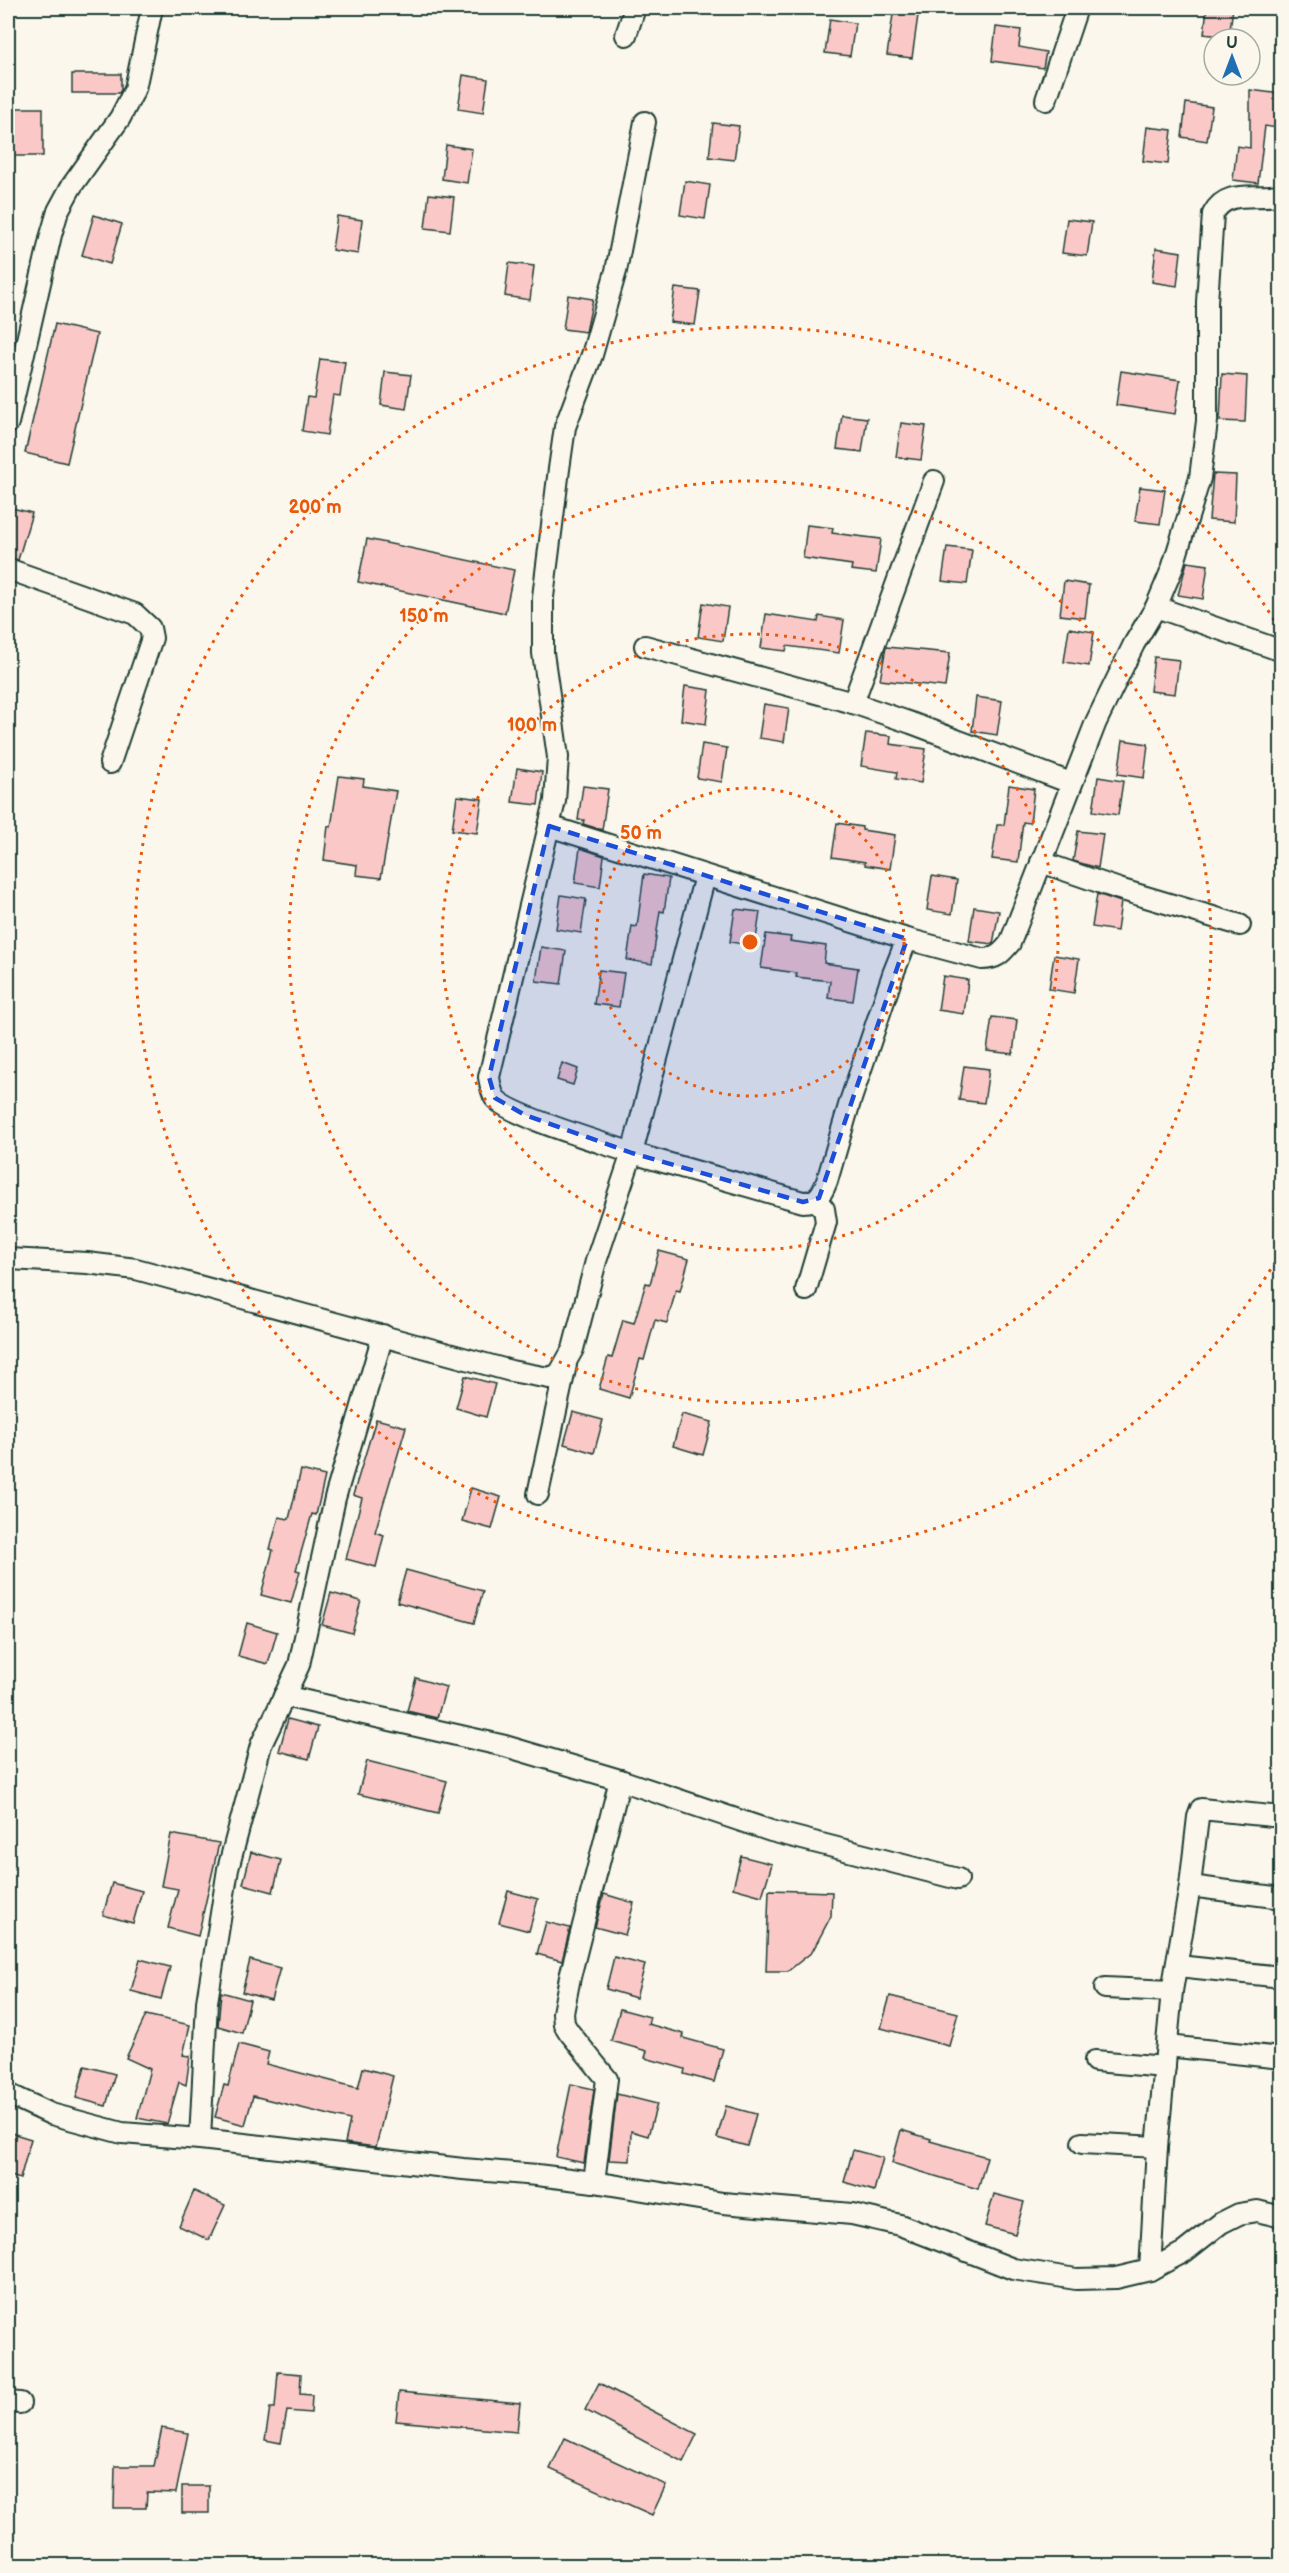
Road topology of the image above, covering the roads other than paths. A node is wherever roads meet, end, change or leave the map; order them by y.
1 (152, 8) edge
2 (635, 8) edge
3 (1077, 8) edge
4 (626, 35) dead end
5 (1046, 100) dead end
6 (645, 122) dead end
7 (1281, 194) edge
8 (8, 423) edge
9 (934, 481) dead end
10 (8, 569) edge
11 (1156, 607) junction
12 (645, 646) dead end
13 (1281, 651) edge
14 (853, 704) junction
15 (110, 763) dead end
16 (1071, 783) junction
17 (549, 826) junction
18 (1041, 862) junction
19 (705, 876) junction
20 (1240, 925) dead end
21 (907, 939) junction
22 (633, 1153) junction
23 (816, 1200) junction
24 (8, 1259) edge
25 (806, 1290) dead end
26 (383, 1335) junction
27 (566, 1365) junction
28 (538, 1494) dead end
29 (284, 1696) junction
30 (620, 1780) junction
31 (1281, 1817) edge
32 (958, 1879) dead end
33 (1190, 1886) junction
34 (1281, 1898) edge
35 (1178, 1966) junction
36 (1281, 1977) edge
37 (1105, 1988) dead end
38 (1172, 1991) junction
39 (1167, 2046) junction
40 (1281, 2058) edge
41 (1095, 2061) dead end
42 (1165, 2067) junction
43 (8, 2094) edge
44 (200, 2139) junction
45 (1082, 2143) dead end
46 (1157, 2147) junction
47 (594, 2182) junction
48 (1281, 2217) edge
49 (1150, 2270) junction

1 - 8 street
2 - 4 street
3 - 5 street
6 - 17 street
7 - 11 street
9 - 14 street
10 - 15 street
11 - 13 street
11 - 16 street
12 - 14 street
14 - 16 street
16 - 18 street
17 - 19 street
17 - 22 street
18 - 20 street
18 - 21 street
19 - 21 street
19 - 22 street
21 - 23 street
22 - 23 street
22 - 27 street
23 - 25 street
24 - 26 street
26 - 27 street
26 - 29 street
27 - 28 street
29 - 30 street
29 - 44 street
30 - 32 street
30 - 47 street
31 - 33 street
33 - 34 street
33 - 35 street
35 - 36 street
35 - 38 street
37 - 38 street
38 - 39 street
39 - 40 street
39 - 42 street
41 - 42 street
42 - 46 street
43 - 44 street
44 - 47 street
45 - 46 street
46 - 49 street
47 - 49 street
48 - 49 street

